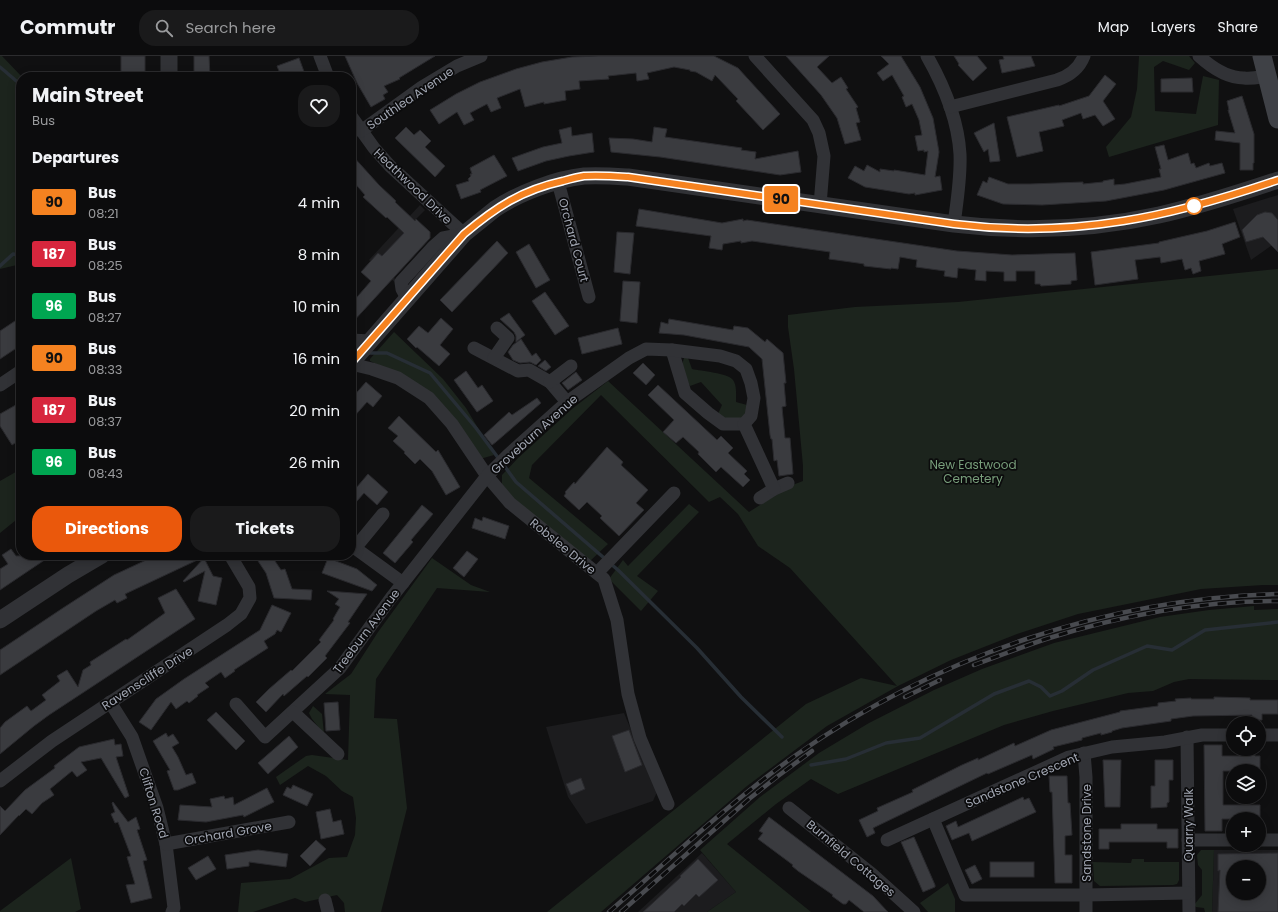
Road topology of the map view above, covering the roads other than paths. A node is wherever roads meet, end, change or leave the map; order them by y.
1 (169, 56) edge
2 (320, 56) edge
3 (481, 56) edge
4 (755, 56) edge
5 (926, 56) edge
6 (1084, 56) edge
7 (1199, 56) edge
8 (1262, 56) edge
9 (169, 72) edge
10 (326, 72) edge
11 (1267, 76) junction
12 (950, 107) junction
13 (1278, 119) edge
14 (356, 124) edge
15 (361, 131) junction
16 (1278, 180) edge
17 (558, 182) junction
18 (820, 205) junction
19 (954, 224) junction
20 (464, 234) junction
21 (589, 297) dead end
22 (497, 328) dead end
23 (474, 348) dead end
24 (672, 350) junction
25 (357, 352) edge
26 (494, 358) junction
27 (571, 366) dead end
28 (16, 374) edge
29 (550, 382) junction
30 (0, 384) edge
31 (567, 402) junction
32 (744, 424) junction
33 (487, 476) junction
34 (788, 482) dead end
35 (774, 489) junction
36 (674, 493) dead end
37 (760, 498) dead end
38 (383, 514) dead end
39 (356, 544) edge
40 (356, 549) edge
41 (94, 560) edge
42 (233, 560) edge
43 (597, 573) junction
44 (403, 583) junction
45 (0, 620) edge
46 (110, 702) junction
47 (236, 704) dead end
48 (293, 712) junction
49 (1226, 735) edge
50 (1266, 735) edge
51 (1278, 735) edge
52 (1187, 737) junction
53 (1084, 753) junction
54 (338, 754) dead end
55 (0, 782) edge
56 (668, 804) dead end
57 (789, 808) dead end
58 (933, 819) junction
59 (289, 822) dead end
60 (887, 840) dead end
61 (1188, 840) junction
62 (1226, 840) edge
63 (1266, 840) edge
64 (1278, 840) edge
65 (166, 844) junction
66 (1188, 893) junction
67 (1086, 895) junction
68 (912, 911) edge
69 (172, 912) edge
70 (1086, 912) edge
71 (1189, 912) edge

1 - 9 street
2 - 10 street
3 - 15 street, Southlea Avenue
4 - 18 street
5 - 12 street
6 - 12 street
7 - 11 street
8 - 11 main road
11 - 13 main road
12 - 19 street
14 - 15 street, Heathwood Drive
15 - 20 street, Heathwood Drive
16 - 19 street
17 - 18 street
17 - 20 street
17 - 21 street, Orchard Court
18 - 19 street
20 - 25 street
22 - 26 street
23 - 26 street
24 - 31 street, Groveburn Avenue
24 - 32 street
24 - 32 street, Groveburn Avenue
25 - 33 street, Robslee Drive
26 - 29 street
27 - 29 street
28 - 30 street
29 - 31 street
31 - 33 street, Groveburn Avenue
32 - 35 street
33 - 43 street, Robslee Drive
33 - 44 street, Treeburn Avenue
34 - 35 street
35 - 37 street
36 - 43 street
38 - 39 street
40 - 44 street, Treeburn Avenue
41 - 45 street
42 - 46 street, Ravenscliffe Drive
43 - 56 street, Robslee Drive
44 - 48 street, Treeburn Avenue
46 - 55 street, Ravenscliffe Drive
46 - 65 street, Clifton Road
47 - 48 street, Treeburn Avenue
48 - 54 street
49 - 52 street, Sandstone Crescent
50 - 51 street
52 - 53 street, Sandstone Crescent
52 - 61 street, Quarry Walk
53 - 58 street, Sandstone Crescent
53 - 67 street, Sandstone Drive
57 - 68 street, Burnfield Cottages
58 - 60 street, Sandstone Crescent
58 - 67 street
59 - 65 street, Orchard Grove
61 - 62 street
61 - 66 street, Quarry Walk
63 - 64 street
65 - 69 street, Clifton Road
66 - 67 street
66 - 71 street, Quarry Walk
67 - 70 street, Sandstone Drive

